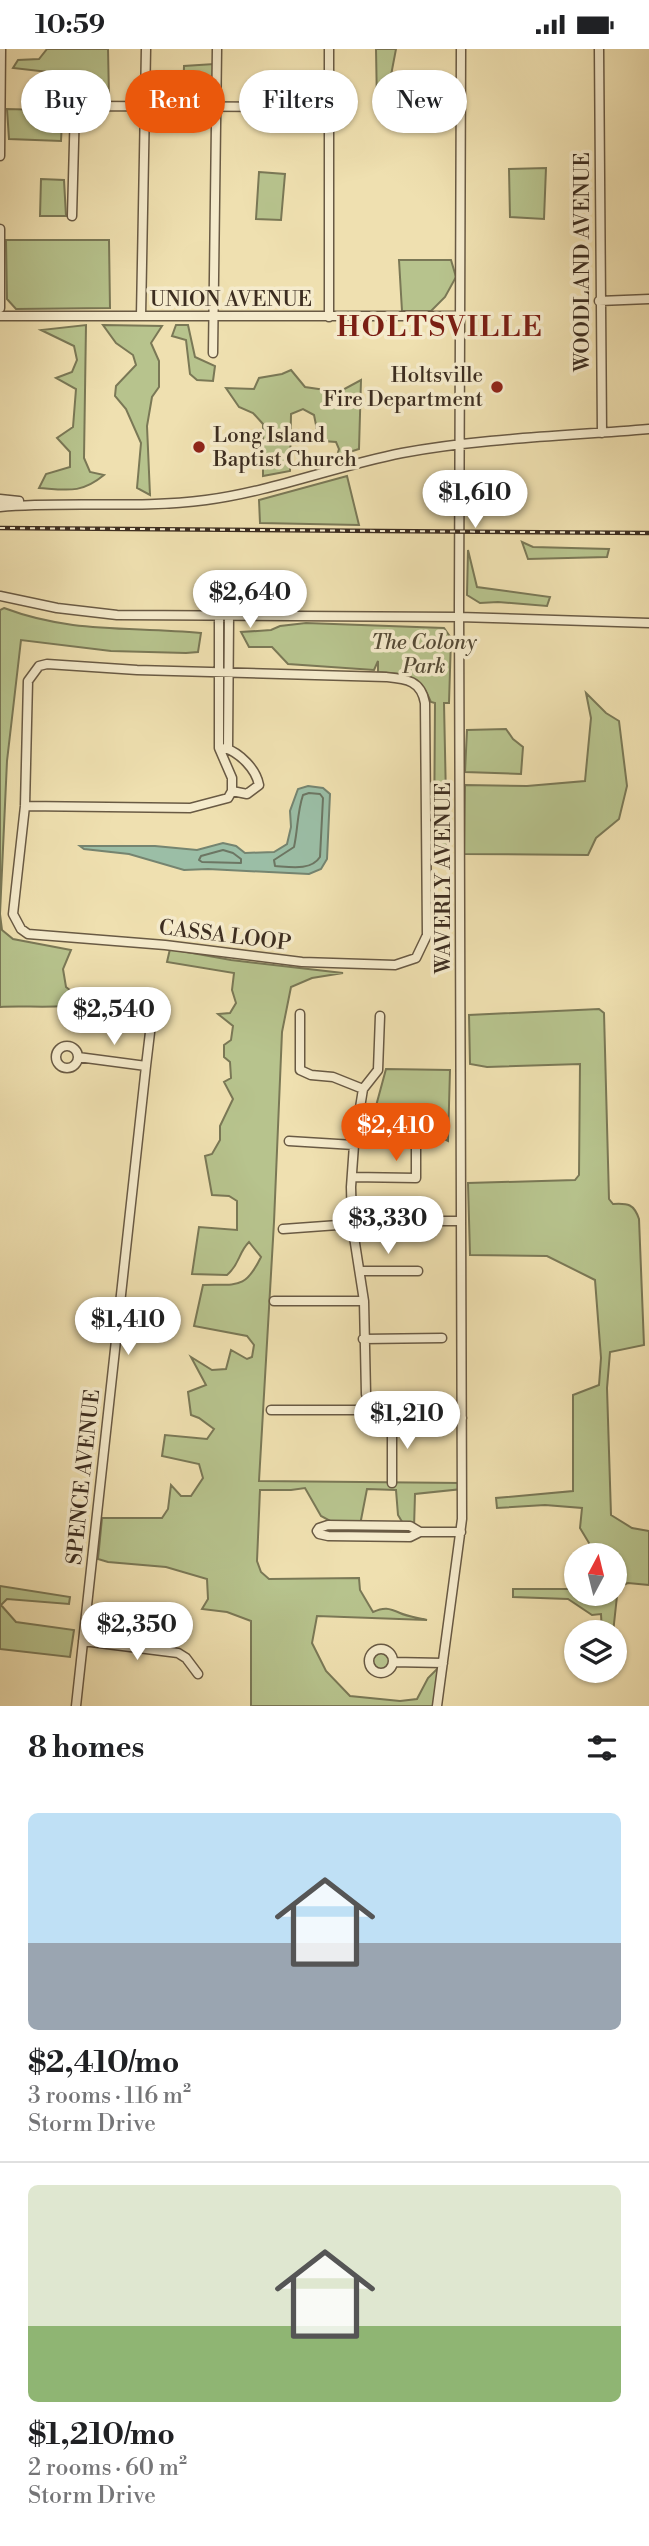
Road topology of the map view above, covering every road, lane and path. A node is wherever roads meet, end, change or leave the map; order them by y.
1 (1, 49) edge
2 (146, 49) edge
3 (217, 49) edge
4 (329, 49) edge
5 (461, 49) edge
6 (599, 49) edge
7 (146, 70) edge
8 (217, 70) edge
9 (329, 70) edge
10 (125, 106) edge
11 (1, 109) edge
12 (144, 133) edge
13 (216, 133) edge
14 (329, 133) edge
15 (0, 156) edge
16 (72, 216) dead end
17 (0, 229) edge
18 (0, 244) edge
19 (649, 299) edge
20 (599, 301) junction
21 (0, 308) edge
22 (0, 316) edge
23 (141, 316) junction
24 (213, 316) junction
25 (461, 316) junction
26 (328, 317) junction
27 (213, 353) dead end
28 (649, 429) edge
29 (602, 433) junction
30 (460, 444) junction
31 (0, 499) edge
32 (36, 504) junction
33 (0, 507) edge
34 (0, 596) edge
35 (219, 615) junction
36 (229, 616) junction
37 (459, 617) junction
38 (649, 623) edge
39 (218, 673) junction
40 (229, 673) junction
41 (224, 748) junction
42 (232, 791) junction
43 (25, 806) junction
44 (160, 1003) dead end
45 (300, 1014) dead end
46 (380, 1016) dead end
47 (78, 1057) dead end
48 (146, 1066) junction
49 (363, 1089) junction
50 (416, 1125) dead end
51 (289, 1141) dead end
52 (354, 1145) junction
53 (352, 1177) junction
54 (461, 1221) junction
55 (352, 1224) junction
56 (283, 1229) dead end
57 (360, 1271) junction
58 (418, 1271) dead end
59 (274, 1301) dead end
60 (364, 1301) junction
61 (442, 1338) dead end
62 (363, 1339) junction
63 (370, 1404) junction
64 (271, 1410) dead end
65 (462, 1418) junction
66 (392, 1419) junction
67 (392, 1483) dead end
68 (420, 1532) junction
69 (461, 1532) junction
70 (83, 1641) junction
71 (393, 1662) dead end
72 (443, 1663) junction
73 (198, 1674) dead end
74 (76, 1706) edge
75 (437, 1706) edge

1 - 11 street
2 - 7 street
3 - 8 street
4 - 9 street
5 - 25 street, WAVERLY AVENUE
6 - 20 street, WOODLAND AVENUE
10 - 16 street
11 - 15 street
12 - 23 street
13 - 24 street
14 - 26 street
17 - 18 street
18 - 21 street
19 - 20 street
20 - 29 street, WOODLAND AVENUE
22 - 23 street, UNION AVENUE
23 - 24 street, UNION AVENUE
24 - 26 street, UNION AVENUE
24 - 27 street
25 - 26 street, UNION AVENUE
25 - 30 street, WAVERLY AVENUE
28 - 29 street
29 - 30 street
30 - 32 street
30 - 37 street, WAVERLY AVENUE
31 - 32 street
32 - 33 street
34 - 35 street
35 - 36 street
35 - 39 street
36 - 37 street
36 - 40 street
37 - 38 street
37 - 54 street, WAVERLY AVENUE
39 - 40 street, CASSA LOOP
39 - 41 street
39 - 43 street, CASSA LOOP
40 - 41 street
40 - 43 street, CASSA LOOP
41 - 42 street
41 - 42 street
42 - 43 street
44 - 48 street, SPENCE AVENUE
45 - 49 street
46 - 49 street
47 - 48 street
48 - 70 street, SPENCE AVENUE
49 - 52 street
50 - 53 street
51 - 52 street
52 - 53 street
53 - 55 street
54 - 55 street
54 - 65 street, WAVERLY AVENUE
55 - 56 street
55 - 57 street
57 - 58 street
57 - 60 street
59 - 60 street
60 - 62 street
61 - 62 street
62 - 63 street
63 - 64 street
63 - 66 street
65 - 66 street
65 - 69 street, WAVERLY AVENUE
66 - 67 street
68 - 68 street
68 - 69 street
69 - 72 street, WAVERLY AVENUE
70 - 73 street
70 - 74 street, SPENCE AVENUE
71 - 72 street
72 - 75 street, WAVERLY AVENUE

